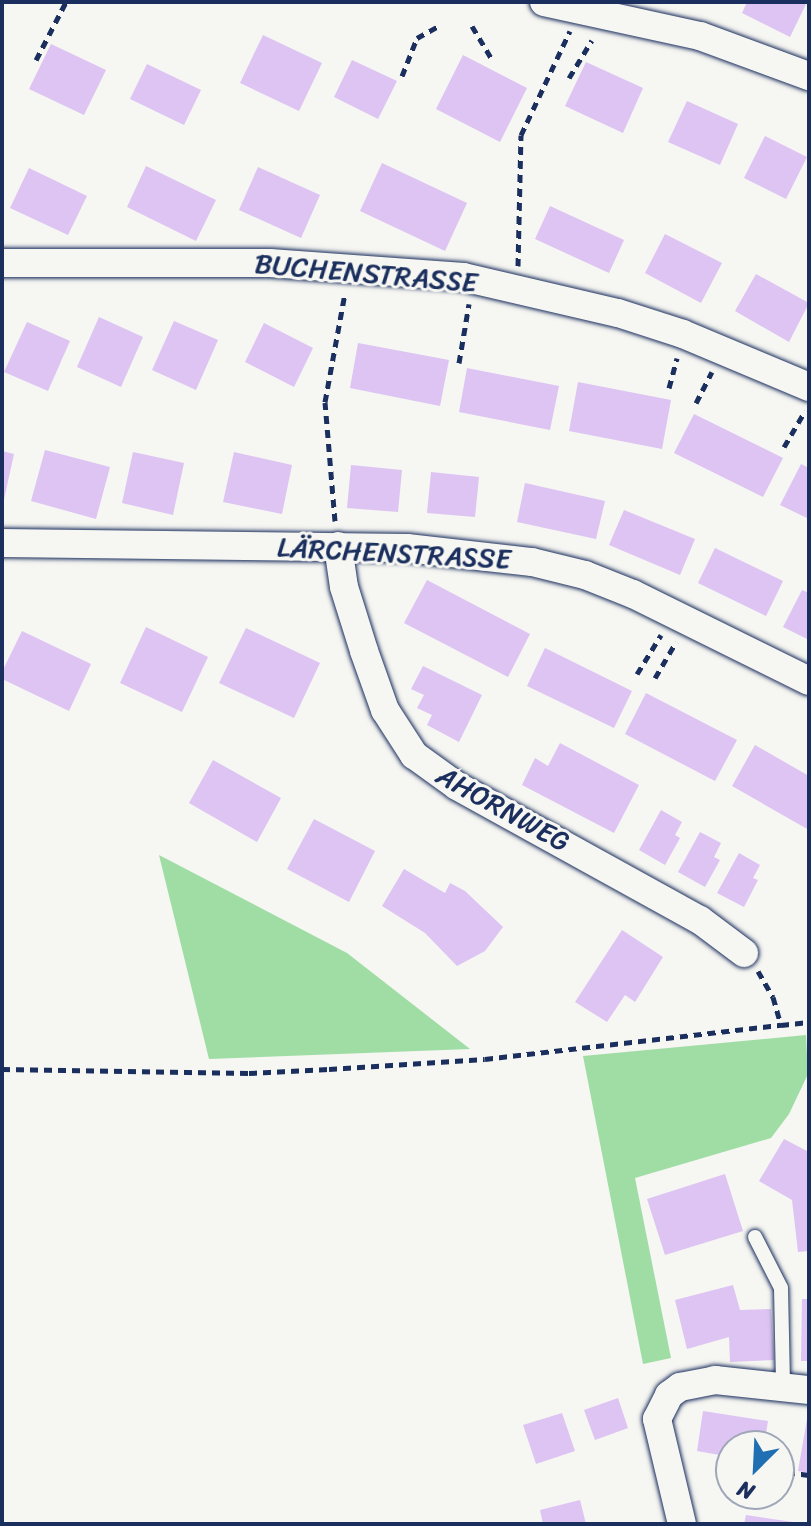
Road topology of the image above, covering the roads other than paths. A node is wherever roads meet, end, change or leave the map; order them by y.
1 (544, 2) edge
2 (654, 13) edge
3 (809, 76) edge
4 (2, 263) edge
5 (809, 387) edge
6 (2, 543) edge
7 (338, 546) junction
8 (809, 681) edge
9 (744, 953) road end
10 (755, 1237) dead end
11 (796, 1388) edge
12 (682, 1524) edge

1 - 2 street
2 - 3 street
4 - 5 street, BUCHENSTRASSE
6 - 7 street, LÄRCHENSTRASSE
7 - 8 street, LÄRCHENSTRASSE
7 - 9 street, AHORNWEG
10 - 11 lane
11 - 12 street

